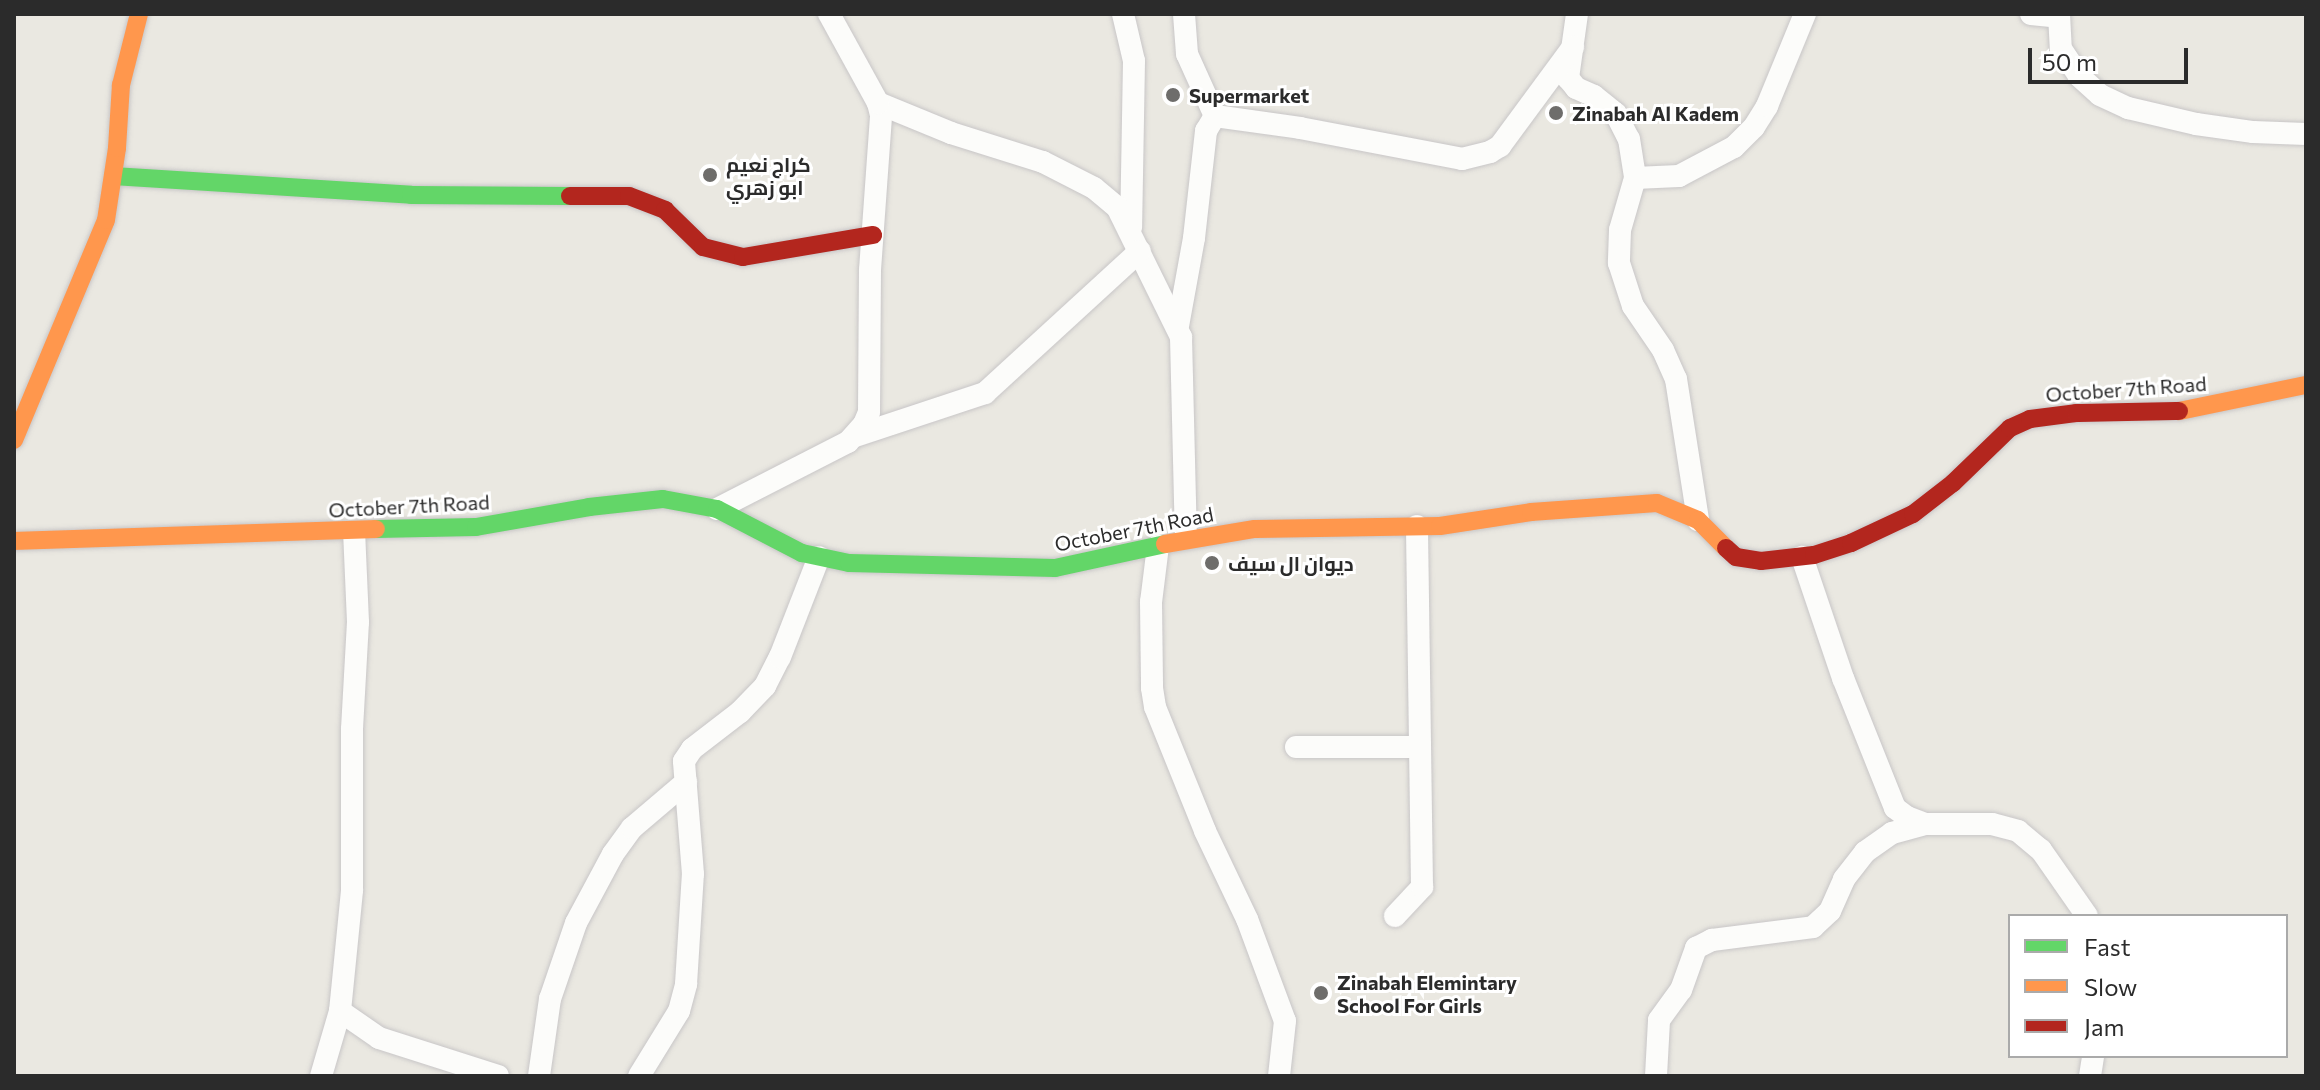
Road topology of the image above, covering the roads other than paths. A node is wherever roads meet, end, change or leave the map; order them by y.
1 (139, 14) edge
2 (829, 14) edge
3 (1123, 14) edge
4 (1184, 14) edge
5 (1577, 14) edge
6 (1805, 14) edge
7 (2031, 14) edge
8 (2059, 15) edge
9 (1573, 47) junction
10 (878, 103) junction
11 (1215, 116) junction
12 (2306, 134) edge
13 (113, 176) junction
14 (1635, 178) junction
15 (873, 235) junction
16 (1136, 242) junction
17 (1178, 326) junction
18 (2306, 385) edge
19 (855, 436) junction
20 (14, 440) edge
21 (717, 509) junction
22 (1698, 520) junction
23 (1417, 526) junction
24 (354, 532) junction
25 (1186, 538) junction
26 (14, 541) edge
27 (1158, 546) junction
28 (819, 557) junction
29 (1802, 557) junction
30 (1296, 747) dead end
31 (1420, 747) junction
32 (686, 782) junction
33 (1925, 824) junction
34 (2086, 914) edge
35 (1395, 916) dead end
36 (340, 1011) junction
37 (321, 1076) edge
38 (498, 1076) edge
39 (539, 1076) edge
40 (639, 1076) edge
41 (1279, 1076) edge
42 (1656, 1076) edge

1 - 13 street
2 - 10 street
3 - 16 street
4 - 11 street
5 - 9 street
6 - 14 street
7 - 8 street
8 - 12 street
9 - 11 street
9 - 14 street
10 - 15 street
10 - 16 street
11 - 17 street
13 - 15 street
13 - 20 street
14 - 22 street
15 - 19 street
16 - 17 street
16 - 19 street
17 - 25 street
18 - 29 street, October 7th Road
19 - 21 street
21 - 24 street, October 7th Road
21 - 28 street, October 7th Road
22 - 23 street, October 7th Road
22 - 29 street, October 7th Road
23 - 25 street, October 7th Road
23 - 31 street
24 - 26 street, October 7th Road
24 - 36 street
25 - 27 street, October 7th Road
27 - 28 street, October 7th Road
27 - 41 street
28 - 32 street
29 - 33 street
30 - 31 street
31 - 35 street
32 - 39 street
32 - 40 street
33 - 34 street
33 - 42 street
36 - 37 street
36 - 38 street

